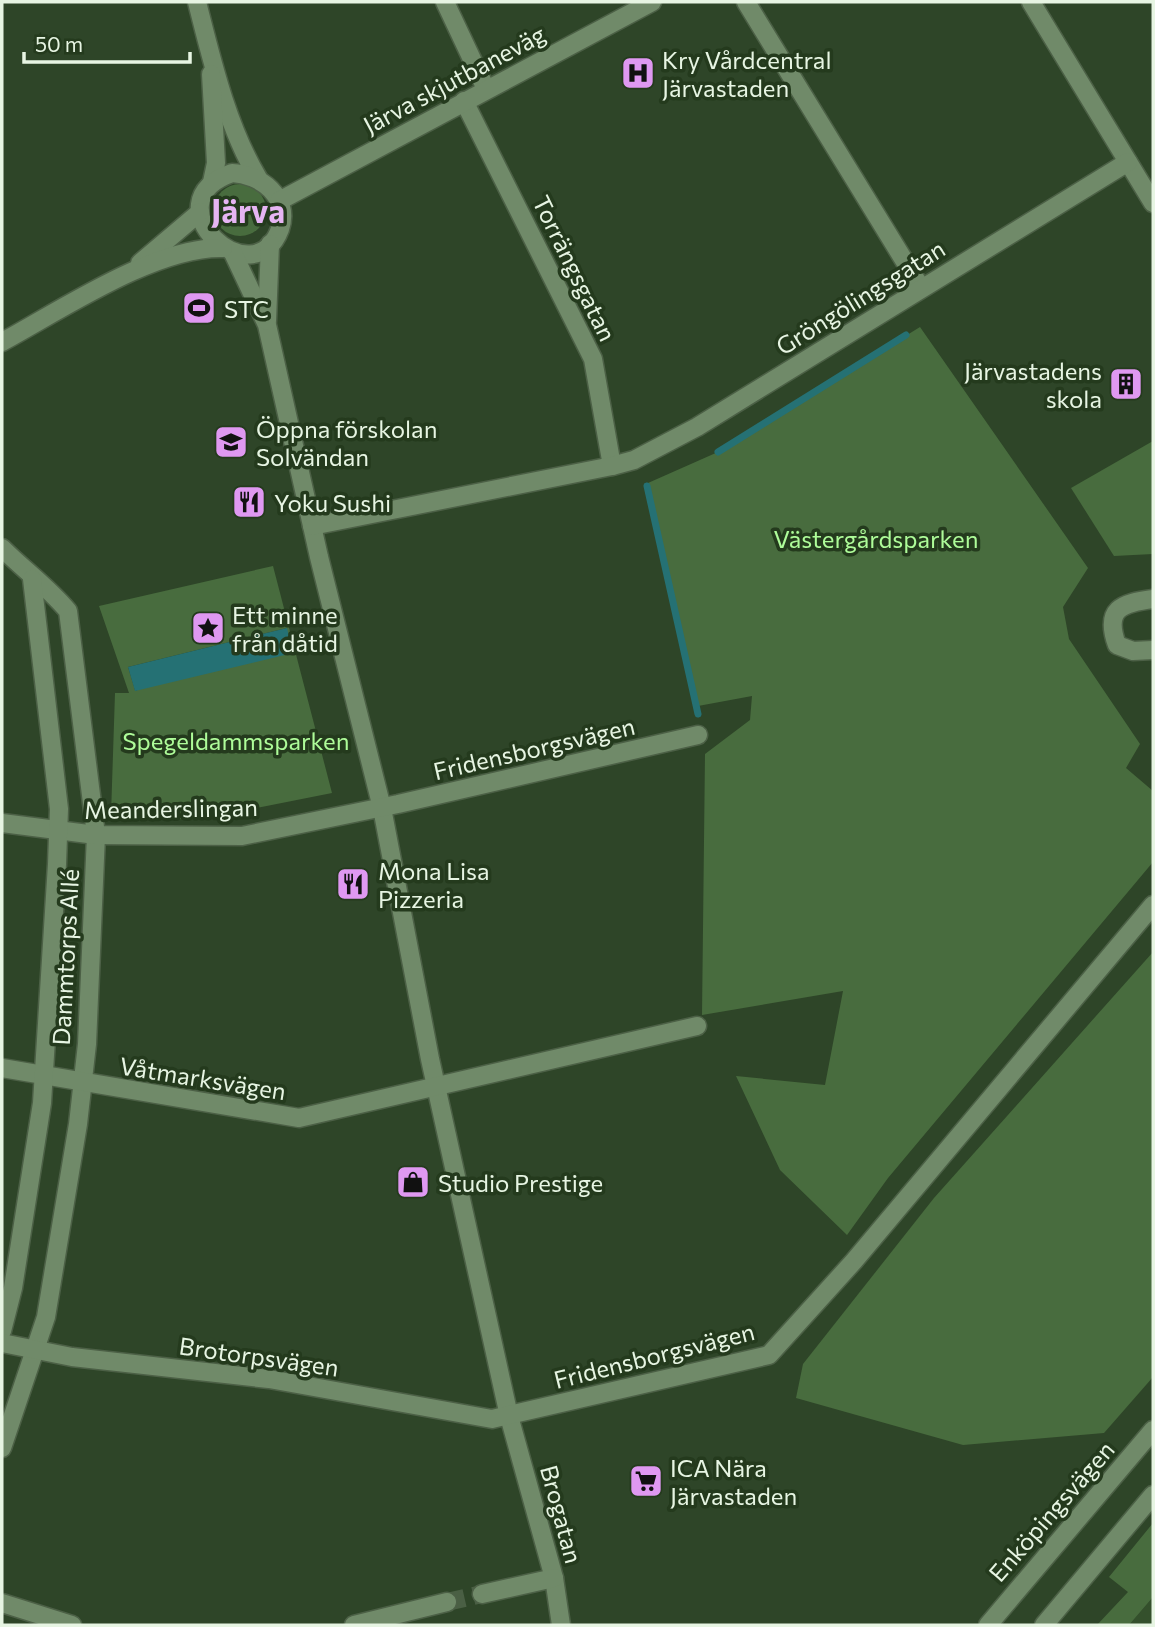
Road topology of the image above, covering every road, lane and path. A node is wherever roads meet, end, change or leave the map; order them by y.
1 (197, 2) edge
2 (444, 2) edge
3 (652, 2) edge
4 (746, 2) edge
5 (1031, 2) edge
6 (210, 51) junction
7 (486, 89) junction
8 (464, 101) junction
9 (1128, 162) junction
10 (258, 178) junction
11 (212, 182) junction
12 (279, 201) junction
13 (1153, 203) edge
14 (200, 212) junction
15 (270, 244) junction
16 (228, 250) junction
17 (124, 276) junction
18 (921, 288) junction
19 (267, 325) junction
20 (2, 342) edge
21 (612, 466) junction
22 (312, 526) junction
23 (2, 548) edge
24 (33, 579) junction
25 (1153, 599) edge
26 (1153, 650) edge
27 (698, 735) dead end
28 (382, 808) junction
29 (2, 823) edge
30 (58, 832) junction
31 (96, 835) junction
32 (1153, 905) edge
33 (697, 1026) dead end
34 (2, 1068) edge
35 (45, 1076) junction
36 (81, 1083) junction
37 (437, 1088) junction
38 (2, 1331) edge
39 (2, 1343) edge
40 (33, 1350) junction
41 (509, 1416) junction
42 (1153, 1430) edge
43 (2, 1448) edge
44 (1153, 1495) edge
45 (554, 1578) junction
46 (482, 1594) tunnel mouth
47 (447, 1602) tunnel mouth
48 (2, 1603) edge
49 (72, 1625) edge
50 (354, 1625) edge
51 (561, 1625) edge
52 (988, 1625) edge
53 (1044, 1625) edge

1 - 6 street
2 - 7 street
3 - 7 street, Järva skjutbaneväg
4 - 18 street
5 - 9 street
6 - 10 street
6 - 11 street
7 - 8 street, Järva skjutbaneväg
8 - 12 street, Järva skjutbaneväg
8 - 21 street, Torrängsgatan
9 - 13 street
9 - 18 street, Gröngölingsgatan
10 - 11 street
10 - 12 street
11 - 14 street
12 - 15 street
14 - 16 street
14 - 17 street
15 - 16 street
15 - 19 street
16 - 17 street
16 - 19 street
17 - 20 street
18 - 21 street, Gröngölingsgatan
19 - 22 street
21 - 22 street
22 - 28 street
23 - 24 street, Dammtorps Allé
24 - 30 street, Dammtorps Allé
24 - 31 street, Dammtorps Allé
25 - 26 street
27 - 28 street, Fridensborgsvägen
28 - 31 street, Meanderslingan
28 - 37 street
29 - 30 street, Meanderslingan
30 - 31 street, Meanderslingan
30 - 35 street, Dammtorps Allé
31 - 36 street, Dammtorps Allé
32 - 41 street, Fridensborgsvägen
33 - 37 street
34 - 35 street, Våtmarksvägen
35 - 36 street, Våtmarksvägen
35 - 38 street, Dammtorps Allé
36 - 37 street, Våtmarksvägen
36 - 40 street, Dammtorps Allé
37 - 41 street
39 - 40 street, Brotorpsvägen
40 - 41 street, Brotorpsvägen
40 - 43 street, Dammtorps Allé
41 - 45 street, Brogatan
42 - 52 street, Enköpingsvägen
44 - 53 street
45 - 46 street
45 - 51 street, Brogatan
47 - 50 street
48 - 49 street

